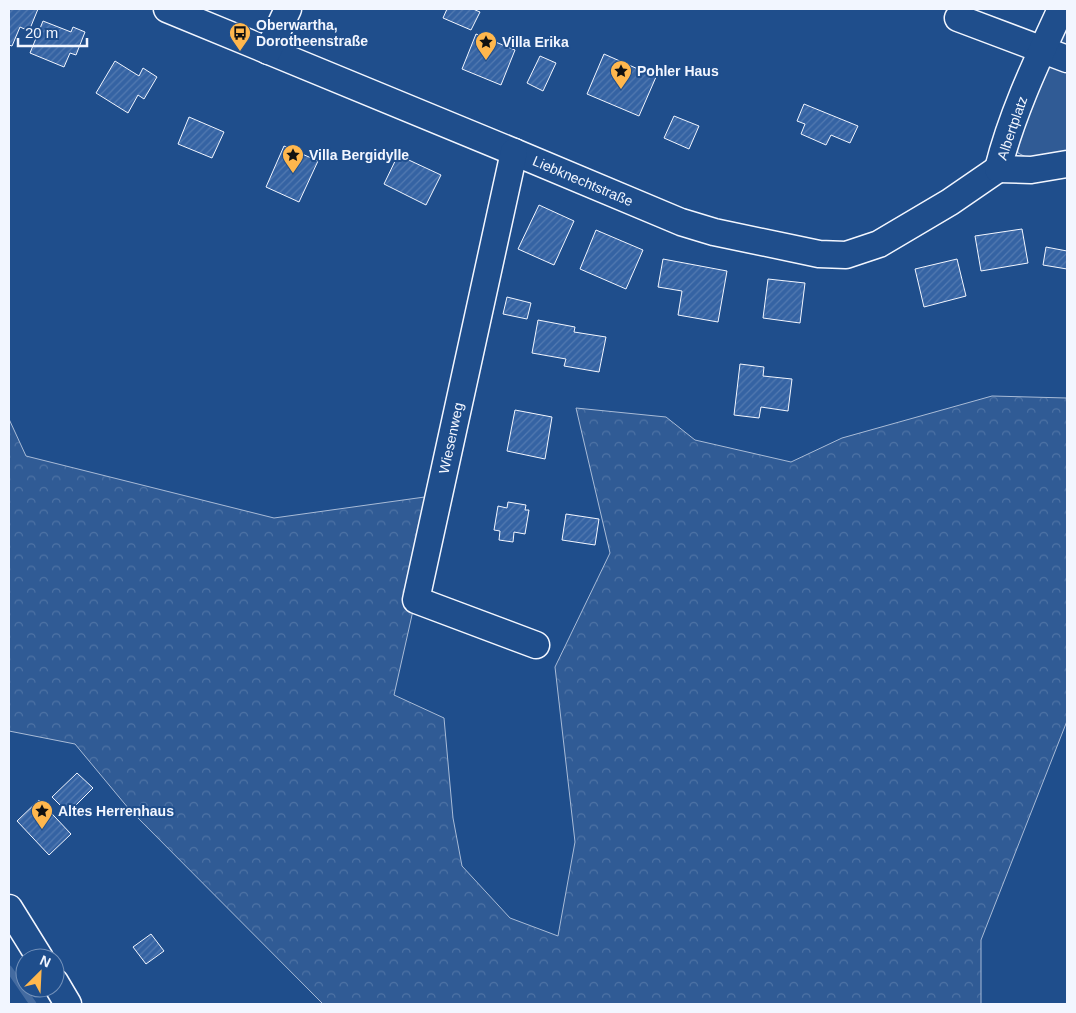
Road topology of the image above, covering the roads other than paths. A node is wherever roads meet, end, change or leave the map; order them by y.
1 (167, 9) edge
2 (288, 9) edge
3 (1061, 9) edge
4 (958, 18) dead end
5 (1042, 50) junction
6 (268, 51) junction
7 (1067, 59) edge
8 (514, 152) junction
9 (1067, 164) edge
10 (998, 169) junction
11 (536, 645) dead end
12 (9, 908) edge
13 (34, 948) edge

1 - 6 street, Liebknechtstraße
2 - 6 street
3 - 5 street, Albertplatz
4 - 5 street
5 - 7 street
5 - 10 street, Albertplatz
6 - 8 street, Liebknechtstraße
8 - 10 street, Liebknechtstraße
8 - 11 street, Wiesenweg
9 - 10 street, Albertplatz
12 - 13 street

